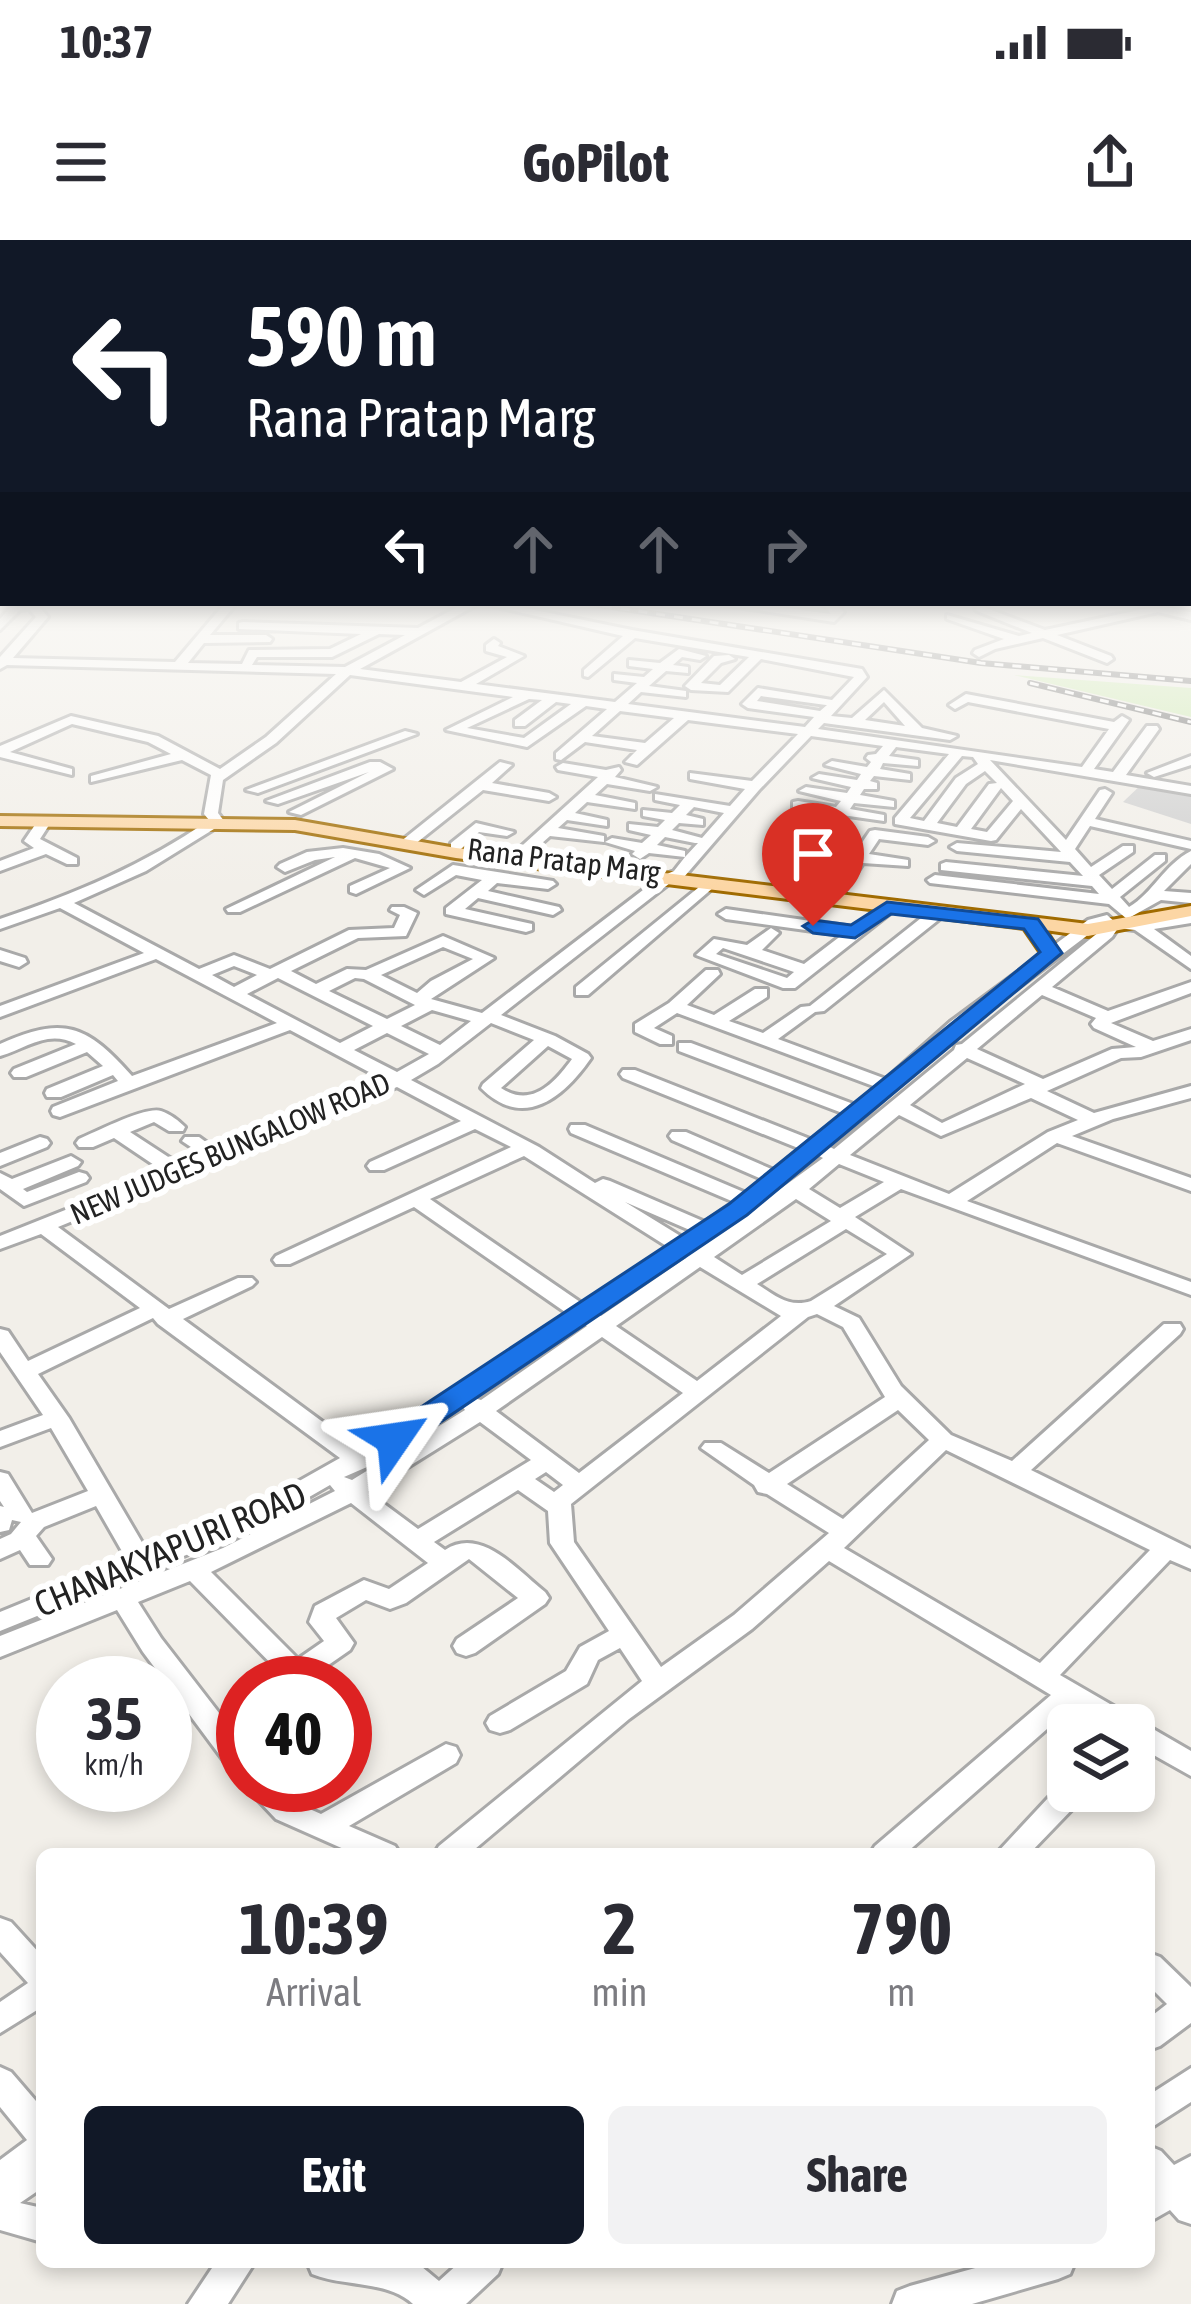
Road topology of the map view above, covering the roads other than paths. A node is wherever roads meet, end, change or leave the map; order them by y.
1 (317, 697) edge
2 (520, 697) edge
3 (549, 697) edge
4 (629, 697) edge
5 (663, 697) edge
6 (692, 697) edge
7 (723, 697) edge
8 (753, 697) edge
9 (759, 697) edge
10 (786, 697) edge
11 (800, 697) edge
12 (831, 697) edge
13 (836, 697) edge
14 (881, 697) edge
15 (887, 697) edge
16 (958, 697) dead end
17 (554, 698) junction
18 (584, 702) junction
19 (618, 707) junction
20 (681, 708) junction
21 (820, 710) junction
22 (704, 713) junction
23 (48, 714) dead end
24 (772, 714) junction
25 (736, 717) dead end
26 (71, 720) junction
27 (520, 723) dead end
28 (855, 723) junction
29 (1152, 729) dead end
30 (801, 732) junction
31 (919, 732) junction
32 (410, 734) dead end
33 (582, 738) junction
34 (613, 742) junction
35 (891, 744) junction
36 (961, 746) junction
37 (648, 748) junction
38 (0, 752) edge
39 (184, 755) junction
40 (594, 759) dead end
41 (838, 759) dead end
42 (982, 759) junction
43 (632, 762) dead end
44 (1189, 762) edge
45 (200, 764) junction
46 (506, 765) dead end
47 (1054, 766) junction
48 (909, 771) dead end
49 (1086, 771) junction
50 (67, 772) dead end
51 (1154, 773) dead end
52 (221, 775) junction
53 (609, 775) junction
54 (695, 776) dead end
55 (937, 777) junction
56 (819, 778) dead end
57 (96, 779) dead end
58 (961, 781) junction
59 (1110, 783) junction
60 (481, 785) junction
61 (749, 785) junction
62 (860, 785) junction
63 (994, 787) junction
64 (548, 788) dead end
65 (113, 789) dead end
66 (1191, 790) edge
67 (582, 792) junction
68 (1017, 795) junction
69 (802, 798) dead end
70 (273, 801) junction
71 (690, 803) junction
72 (630, 806) dead end
73 (726, 809) junction
74 (648, 813) dead end
75 (565, 815) junction
76 (299, 816) junction
77 (674, 817) junction
78 (0, 818) edge
79 (214, 818) junction
80 (1087, 820) junction
81 (698, 821) dead end
82 (44, 822) junction
83 (634, 827) dead end
84 (547, 831) junction
85 (507, 832) dead end
86 (660, 832) junction
87 (928, 833) junction
88 (604, 834) junction
89 (371, 838) junction
90 (695, 839) junction
91 (408, 842) junction
92 (1191, 845) edge
93 (456, 846) junction
94 (1128, 849) dead end
95 (42, 850) junction
96 (643, 851) junction
97 (680, 854) junction
98 (355, 855) junction
99 (946, 856) junction
100 (1191, 856) edge
101 (518, 858) junction
102 (860, 858) junction
103 (1160, 858) dead end
104 (72, 861) dead end
105 (903, 863) dead end
106 (0, 866) edge
107 (285, 867) dead end
108 (431, 867) dead end
109 (1083, 867) junction
110 (1007, 868) junction
111 (452, 870) junction
112 (668, 875) junction
113 (494, 878) junction
114 (548, 884) dead end
115 (709, 884) junction
116 (356, 889) dead end
117 (424, 890) dead end
118 (477, 893) junction
119 (834, 895) junction
120 (64, 904) junction
121 (234, 908) dead end
122 (887, 908) junction
123 (1191, 908) edge
124 (398, 910) dead end
125 (553, 910) dead end
126 (1000, 913) junction
127 (727, 914) dead end
128 (936, 914) junction
129 (1121, 916) junction
130 (0, 924) edge
131 (1031, 924) junction
132 (526, 927) dead end
133 (855, 932) junction
134 (770, 933) dead end
135 (365, 938) dead end
136 (425, 949) junction
137 (750, 951) junction
138 (632, 952) junction
139 (158, 953) junction
140 (346, 953) dead end
141 (1051, 953) junction
142 (0, 955) edge
143 (655, 958) dead end
144 (19, 962) dead end
145 (1191, 964) edge
146 (67, 967) dead end
147 (576, 967) dead end
148 (807, 970) junction
149 (460, 972) junction
150 (603, 973) junction
151 (712, 974) dead end
152 (198, 975) junction
153 (277, 975) junction
154 (377, 976) junction
155 (89, 981) junction
156 (1191, 987) edge
157 (1039, 988) junction
158 (317, 992) junction
159 (582, 992) dead end
160 (761, 993) dead end
161 (233, 994) junction
162 (418, 1000) junction
163 (338, 1003) junction
164 (675, 1006) junction
165 (0, 1012) edge
166 (272, 1014) junction
167 (362, 1014) junction
168 (1101, 1014) junction
169 (486, 1018) junction
170 (715, 1022) junction
171 (291, 1024) junction
172 (1070, 1025) dead end
173 (388, 1027) junction
174 (1191, 1034) edge
175 (544, 1040) junction
176 (765, 1040) junction
177 (86, 1046) junction
178 (1151, 1047) junction
179 (962, 1049) junction
180 (340, 1050) junction
181 (0, 1051) edge
182 (441, 1053) junction
183 (915, 1061) junction
184 (939, 1069) junction
185 (20, 1073) dead end
186 (629, 1074) dead end
187 (123, 1075) junction
188 (396, 1080) junction
189 (1034, 1086) junction
190 (1191, 1092) edge
191 (892, 1096) junction
192 (57, 1102) dead end
193 (857, 1112) junction
194 (1094, 1120) junction
195 (474, 1122) junction
196 (176, 1126) dead end
197 (578, 1129) dead end
198 (116, 1131) junction
199 (679, 1136) dead end
200 (1055, 1136) junction
201 (40, 1143) dead end
202 (86, 1143) dead end
203 (525, 1148) junction
204 (828, 1153) junction
205 (0, 1160) edge
206 (377, 1166) dead end
207 (173, 1169) junction
208 (75, 1170) dead end
209 (900, 1181) junction
210 (4, 1184) edge
211 (787, 1184) junction
212 (1191, 1185) edge
213 (416, 1199) junction
214 (748, 1202) junction
215 (951, 1202) junction
216 (842, 1220) junction
217 (43, 1226) junction
218 (707, 1230) junction
219 (0, 1243) edge
220 (691, 1253) junction
221 (283, 1261) dead end
222 (245, 1282) dead end
223 (742, 1284) junction
224 (1191, 1289) edge
225 (810, 1309) junction
226 (586, 1312) junction
227 (160, 1314) junction
228 (605, 1328) junction
229 (1172, 1329) dead end
230 (0, 1336) edge
231 (25, 1371) junction
232 (697, 1392) junction
233 (900, 1398) junction
234 (472, 1404) junction
235 (57, 1418) junction
236 (0, 1439) edge
237 (943, 1439) junction
238 (713, 1448) dead end
239 (359, 1461) junction
240 (547, 1461) junction
241 (1015, 1472) junction
242 (519, 1478) junction
243 (0, 1480) edge
244 (343, 1484) junction
245 (578, 1484) junction
246 (766, 1486) junction
247 (103, 1494) junction
248 (560, 1508) junction
249 (11, 1522) edge
250 (417, 1541) junction
251 (836, 1541) junction
252 (0, 1550) edge
253 (1179, 1554) edge
254 (39, 1559) dead end
255 (445, 1563) junction
256 (193, 1569) junction
257 (148, 1574) junction
258 (123, 1598) junction
259 (0, 1620) edge
260 (626, 1635) junction
261 (466, 1646) dead end
262 (0, 1647) edge
263 (280, 1656) edge
264 (327, 1656) edge
265 (1042, 1677) junction
266 (658, 1683) junction
267 (1071, 1694) junction
268 (1088, 1704) edge
269 (500, 1723) dead end
270 (216, 1727) edge
271 (1155, 1744) edge
272 (446, 1755) dead end
273 (1191, 1765) edge
274 (290, 1812) edge
275 (1052, 1812) edge
276 (323, 1827) junction
277 (371, 1848) edge
278 (456, 1848) edge
279 (892, 1848) edge
280 (1017, 1848) edge
281 (0, 1931) edge
282 (36, 1970) edge
283 (1155, 1972) edge
284 (36, 1994) edge
285 (1190, 2007) edge
286 (0, 2019) edge
287 (1155, 2032) edge
288 (0, 2082) edge
289 (1191, 2083) edge
290 (1155, 2110) edge
291 (36, 2126) edge
292 (36, 2153) edge
293 (36, 2173) edge
294 (0, 2180) edge
295 (0, 2197) edge
296 (0, 2214) edge
297 (36, 2223) edge
298 (233, 2268) edge
299 (358, 2268) edge
300 (479, 2268) edge
301 (1037, 2268) edge
302 (206, 2304) edge
303 (439, 2304) edge
304 (910, 2304) edge

1 - 52 street
2 - 18 street
3 - 17 street
4 - 19 street
5 - 20 street
6 - 20 street
7 - 22 street
8 - 25 street
9 - 24 street
10 - 24 street
11 - 21 street
12 - 21 street
13 - 21 street, NEW JUDGES BUNGALOW ROAD
14 - 28 street
15 - 31 street
16 - 49 street
17 - 18 street
17 - 27 street
18 - 19 street
19 - 20 street
19 - 33 street
20 - 22 street
20 - 37 street
21 - 24 street
21 - 28 street
21 - 30 street, NEW JUDGES BUNGALOW ROAD
22 - 30 street
23 - 26 street
26 - 38 street
26 - 39 street
28 - 31 street
29 - 59 street
30 - 35 street
30 - 61 street
30 - 112 street, NEW JUDGES BUNGALOW ROAD
31 - 36 street
32 - 70 street
33 - 34 street
33 - 53 street
34 - 37 street
34 - 40 street
35 - 36 street
35 - 62 street
36 - 42 street
36 - 55 street
37 - 43 street
38 - 50 street
39 - 45 street
39 - 57 street
41 - 62 street
42 - 47 street
42 - 58 street
42 - 68 street
44 - 51 street
45 - 52 street
45 - 65 street
46 - 60 street
47 - 49 street
47 - 59 street
48 - 62 street
49 - 59 street
52 - 79 street
53 - 67 street
53 - 71 street
54 - 61 street
55 - 58 street
55 - 87 street
56 - 62 street
58 - 63 street
58 - 87 street
59 - 66 street
59 - 80 street
60 - 64 street
60 - 91 street
61 - 73 street
62 - 62 street
62 - 69 street
63 - 68 street
63 - 99 street
67 - 72 street
67 - 75 street
68 - 99 street
68 - 109 street
70 - 76 street
70 - 76 street
71 - 73 street
71 - 77 street
73 - 90 street
74 - 77 street
75 - 84 street
75 - 88 street
76 - 79 main road, Rana Pratap Marg
76 - 91 main road, Rana Pratap Marg
77 - 81 street
77 - 86 street
78 - 79 main road, Rana Pratap Marg
78 - 82 main road, Rana Pratap Marg
79 - 82 main road, Rana Pratap Marg
79 - 89 main road, Rana Pratap Marg
79 - 120 street
80 - 92 street
80 - 109 street
82 - 95 street
83 - 86 street
84 - 88 street
84 - 101 street
85 - 93 street
86 - 90 street
86 - 96 street
87 - 99 street
87 - 102 street
88 - 96 street
89 - 91 main road, Rana Pratap Marg
89 - 98 street
90 - 97 street
91 - 93 main road, Rana Pratap Marg
91 - 101 main road, Rana Pratap Marg
93 - 101 main road, Rana Pratap Marg
94 - 109 street
95 - 104 street
95 - 106 street
96 - 97 street
97 - 112 street
98 - 107 street
98 - 116 street
98 - 121 street
99 - 110 street
99 - 110 street
100 - 129 street
101 - 112 main road, Rana Pratap Marg
101 - 113 street
102 - 105 street
102 - 119 street
103 - 129 street
108 - 111 street
109 - 110 street
109 - 110 street
109 - 129 street
110 - 126 street
110 - 129 street
111 - 113 street
111 - 117 street
112 - 115 main road, Rana Pratap Marg
112 - 119 main road, Rana Pratap Marg
112 - 169 street, NEW JUDGES BUNGALOW ROAD
113 - 114 street
113 - 118 street
115 - 122 main road, Rana Pratap Marg
115 - 138 street
118 - 125 street
118 - 132 street
119 - 126 main road, Rana Pratap Marg
120 - 130 street
120 - 139 street
122 - 128 main road, Rana Pratap Marg
122 - 133 street
123 - 129 main road
123 - 129 street
124 - 153 street
126 - 129 main road, Rana Pratap Marg
127 - 133 street
128 - 131 main road, Rana Pratap Marg
128 - 176 street
129 - 131 main road, Rana Pratap Marg
129 - 141 street, CHANAKYAPURI ROAD
129 - 145 street
129 - 157 street
131 - 141 main road
133 - 148 street
134 - 137 street
135 - 136 street
136 - 149 street
136 - 149 street
136 - 154 street
137 - 148 street
137 - 148 street
138 - 143 street
138 - 150 street
139 - 152 street
139 - 155 street
140 - 154 street
141 - 183 street, CHANAKYAPURI ROAD
142 - 144 street
146 - 155 street
147 - 150 street
149 - 162 street
150 - 159 street
151 - 164 street
152 - 153 street
152 - 161 street
153 - 158 street
153 - 161 street
154 - 158 street
154 - 162 street
154 - 163 street
155 - 165 street
156 - 168 street
157 - 168 street
157 - 179 street
158 - 163 street
158 - 166 street
160 - 170 street
161 - 166 street
162 - 167 street
162 - 169 street
162 - 173 street
163 - 167 street
164 - 170 street
164 - 193 street
166 - 171 street
167 - 173 street
168 - 172 street
168 - 178 street
169 - 175 street
169 - 182 street, NEW JUDGES BUNGALOW ROAD
170 - 176 street
171 - 180 street
171 - 187 street
173 - 180 street
173 - 182 street
174 - 178 street
175 - 175 street
176 - 191 street
177 - 181 street
177 - 185 street
177 - 187 street
178 - 189 street
179 - 184 street
179 - 189 street
180 - 188 street
182 - 188 street, NEW JUDGES BUNGALOW ROAD
183 - 184 street
183 - 191 street, CHANAKYAPURI ROAD
184 - 191 street
186 - 204 street
187 - 192 street
188 - 195 street
188 - 207 street, NEW JUDGES BUNGALOW ROAD
189 - 191 street
189 - 194 street
190 - 194 street
191 - 193 street, CHANAKYAPURI ROAD
191 - 204 street
193 - 204 street, CHANAKYAPURI ROAD
194 - 200 street
195 - 203 street
195 - 206 street
196 - 198 street
197 - 214 street
198 - 202 street
198 - 207 street
199 - 211 street
200 - 212 street
200 - 215 street
201 - 205 street
203 - 213 street
203 - 218 street
203 - 220 street
204 - 209 street
204 - 211 street, CHANAKYAPURI ROAD
207 - 217 street, NEW JUDGES BUNGALOW ROAD
208 - 210 street
209 - 215 street
209 - 216 street
211 - 214 street, CHANAKYAPURI ROAD
211 - 216 street
211 - 220 street
213 - 221 street
213 - 226 street
214 - 218 street, CHANAKYAPURI ROAD
215 - 224 street
216 - 223 street
216 - 225 street
217 - 219 street, NEW JUDGES BUNGALOW ROAD
217 - 227 street
218 - 220 street, CHANAKYAPURI ROAD
220 - 223 street
220 - 226 street, CHANAKYAPURI ROAD
220 - 228 street
222 - 227 street
223 - 225 street
225 - 232 street
225 - 233 street
226 - 228 street
226 - 234 street, CHANAKYAPURI ROAD
227 - 231 street
227 - 239 street
228 - 232 street
228 - 234 street
229 - 241 street
230 - 231 street
231 - 235 street
232 - 245 street
233 - 237 street
233 - 246 street
234 - 239 street, CHANAKYAPURI ROAD
234 - 240 street
234 - 244 street
235 - 236 street
235 - 247 street
237 - 241 street
237 - 251 street
238 - 246 street
239 - 244 street, CHANAKYAPURI ROAD
240 - 242 street
240 - 245 street
241 - 253 street
242 - 248 street
242 - 250 street
243 - 249 street
244 - 250 street
244 - 256 street
244 - 257 street, CHANAKYAPURI ROAD
245 - 248 street
246 - 251 street
247 - 249 street
247 - 257 street
248 - 260 street
249 - 252 street
249 - 254 street
250 - 255 street
251 - 265 street
251 - 266 street
253 - 265 street
255 - 261 street
255 - 264 street
256 - 257 street
256 - 263 street
257 - 258 street
257 - 259 street, CHANAKYAPURI ROAD
258 - 262 street
258 - 270 street
260 - 266 street
260 - 269 street
265 - 267 street
266 - 278 street
267 - 268 street
267 - 279 street
271 - 273 street
272 - 276 street
274 - 276 street
275 - 280 street
276 - 277 street
281 - 282 street
283 - 285 street
284 - 286 street
285 - 287 street
288 - 291 street
289 - 290 street
292 - 294 street
293 - 295 street
296 - 297 street
298 - 302 street
299 - 303 street
300 - 303 street
301 - 304 street

